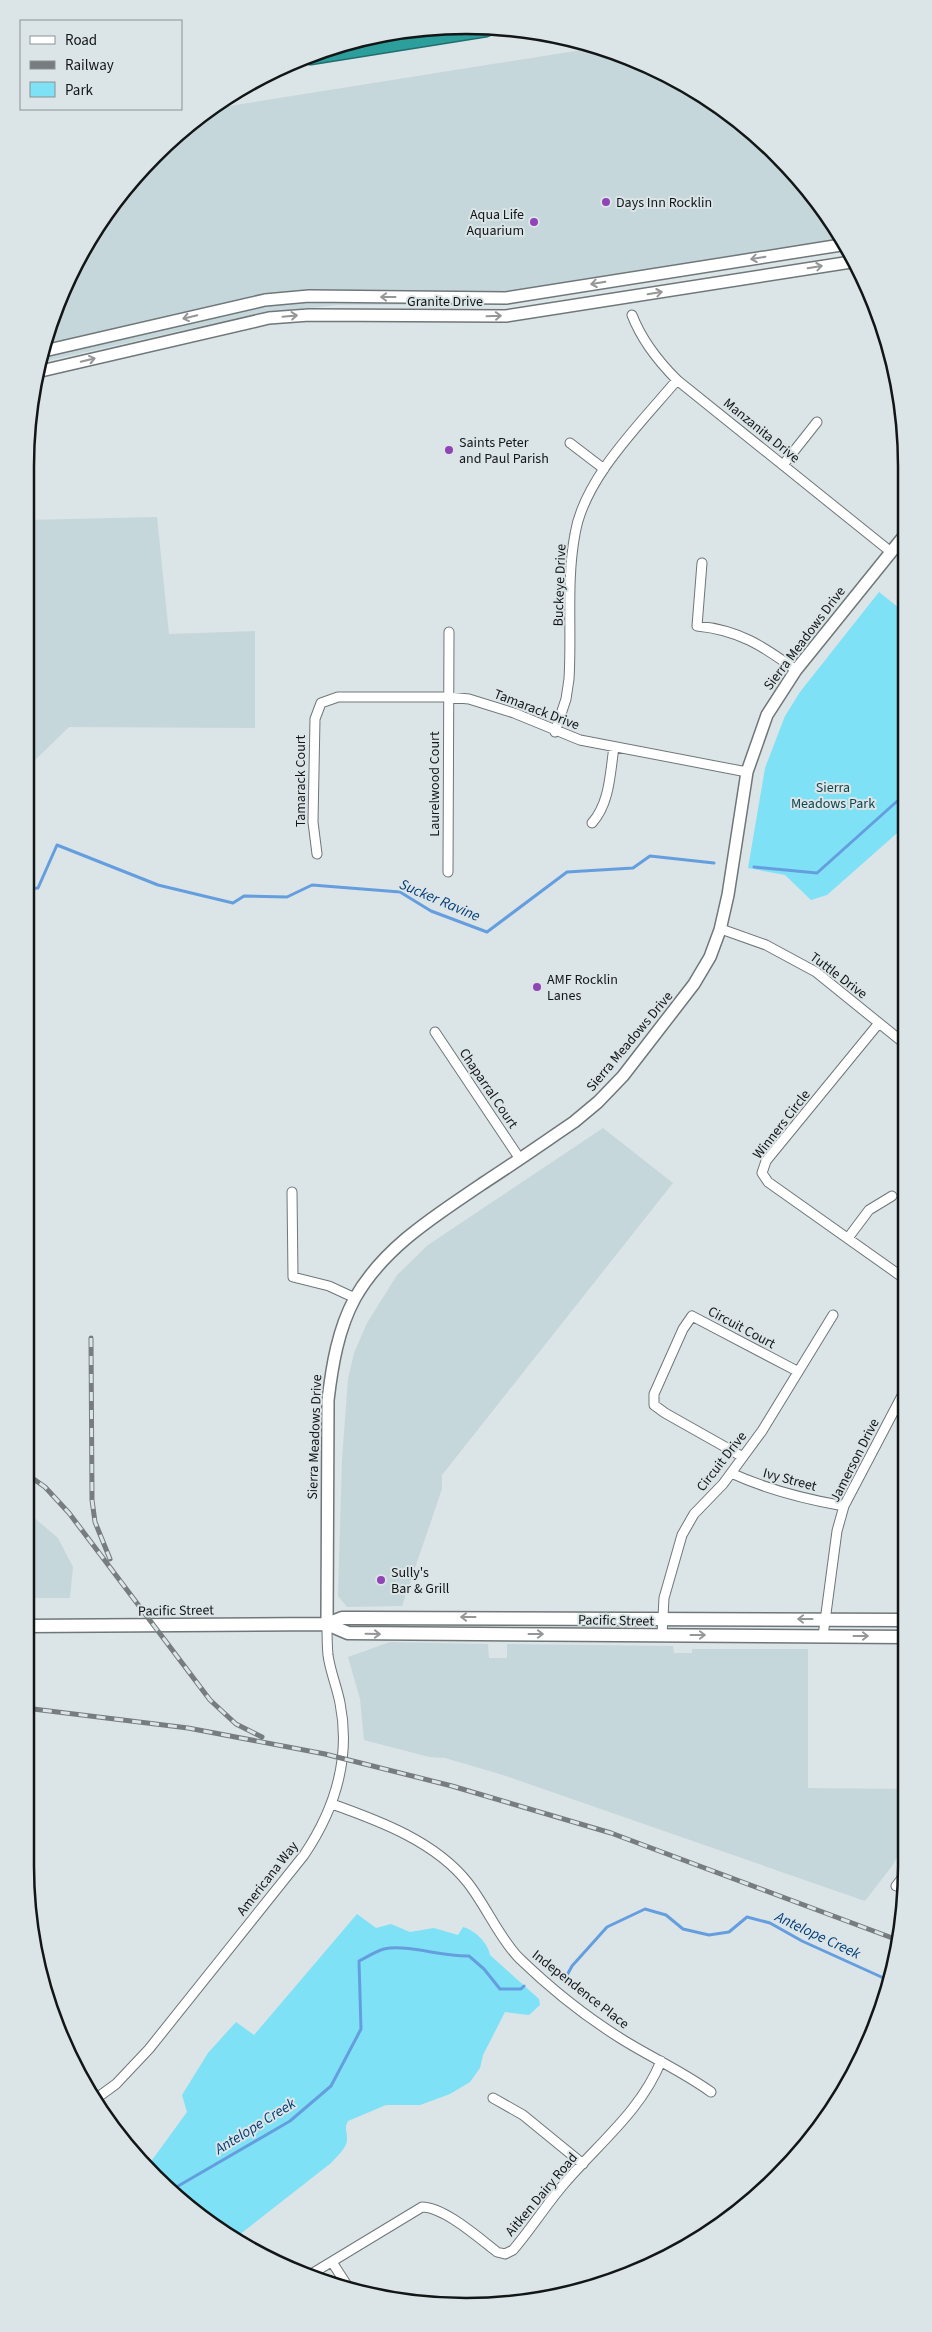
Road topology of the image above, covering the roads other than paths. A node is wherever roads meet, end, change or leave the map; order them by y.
1 (443, 35) edge
2 (348, 50) edge
3 (837, 246) edge
4 (847, 263) edge
5 (632, 315) dead end
6 (49, 350) edge
7 (45, 370) edge
8 (678, 380) junction
9 (817, 422) dead end
10 (570, 443) dead end
11 (783, 465) junction
12 (604, 469) junction
13 (898, 543) edge
14 (891, 552) junction
15 (702, 563) dead end
16 (450, 632) dead end
17 (796, 670) junction
18 (448, 697) junction
19 (317, 708) joint
20 (555, 732) junction
21 (614, 747) junction
22 (747, 772) junction
23 (592, 823) dead end
24 (317, 854) dead end
25 (448, 872) dead end
26 (721, 929) junction
27 (879, 1023) junction
28 (435, 1032) dead end
29 (898, 1038) edge
30 (520, 1159) junction
31 (292, 1192) dead end
32 (892, 1196) dead end
33 (848, 1238) junction
34 (898, 1273) edge
35 (356, 1298) junction
36 (833, 1315) dead end
37 (797, 1371) junction
38 (898, 1403) edge
39 (743, 1456) junction
40 (731, 1473) junction
41 (844, 1506) junction
42 (663, 1618) junction
43 (825, 1619) junction
44 (898, 1620) edge
45 (327, 1624) junction
46 (34, 1626) edge
47 (662, 1635) junction
48 (823, 1636) junction
49 (898, 1636) edge
50 (332, 1804) junction
51 (661, 2061) junction
52 (712, 2092) dead end
53 (100, 2095) edge
54 (493, 2098) dead end
55 (583, 2164) junction
56 (332, 2262) junction
57 (317, 2271) edge
58 (344, 2281) edge

1 - 2 highway
3 -> 6 street, Granite Drive
7 -> 4 street, Granite Drive
5 - 8 street, Manzanita Drive
8 - 11 street, Manzanita Drive
8 - 12 street, Buckeye Drive
9 - 11 street
10 - 12 street
11 - 14 street, Manzanita Drive
12 - 20 street, Buckeye Drive
13 - 14 street, Sierra Meadows Drive
14 - 17 street, Sierra Meadows Drive
15 - 17 street
16 - 18 street, Laurelwood Court
17 - 22 street, Sierra Meadows Drive
18 - 19 street, Tamarack Drive
18 - 20 street, Tamarack Drive
18 - 25 street, Laurelwood Court
19 - 24 street, Tamarack Court
20 - 21 street, Tamarack Drive
21 - 22 street, Tamarack Drive
21 - 23 street
22 - 26 street, Sierra Meadows Drive
26 - 27 street, Tuttle Drive
26 - 30 street, Sierra Meadows Drive
27 - 29 street, Tuttle Drive
27 - 33 street, Winners Circle
28 - 30 street, Chaparral Court
30 - 35 street, Sierra Meadows Drive
31 - 35 street
32 - 33 street
33 - 34 street, Winners Circle
35 - 45 street, Sierra Meadows Drive
36 - 37 street, Circuit Drive
37 - 39 street, Circuit Drive
37 - 39 street, Circuit Court
38 - 41 street, Jamerson Drive
39 - 40 street, Circuit Drive
40 - 41 street, Ivy Street
40 - 42 street, Circuit Drive
41 - 43 street, Jamerson Drive
43 -> 42 main road, Pacific Street
42 -> 45 main road, Pacific Street
42 - 47 street, Circuit Drive
43 - 44 main road, Pacific Street
43 - 48 street, Jamerson Drive
45 - 46 main road, Pacific Street
45 -> 47 main road, Pacific Street
45 - 50 street, Americana Way
47 -> 48 main road, Pacific Street
48 -> 49 main road, Pacific Street
50 - 51 street, Independence Place
50 - 53 street, Americana Way
51 - 52 street, Independence Place
51 - 55 street, Aitken Dairy Road
54 - 55 street
55 - 56 street, Aitken Dairy Road
56 - 57 street, Aitken Dairy Road
56 - 58 street

